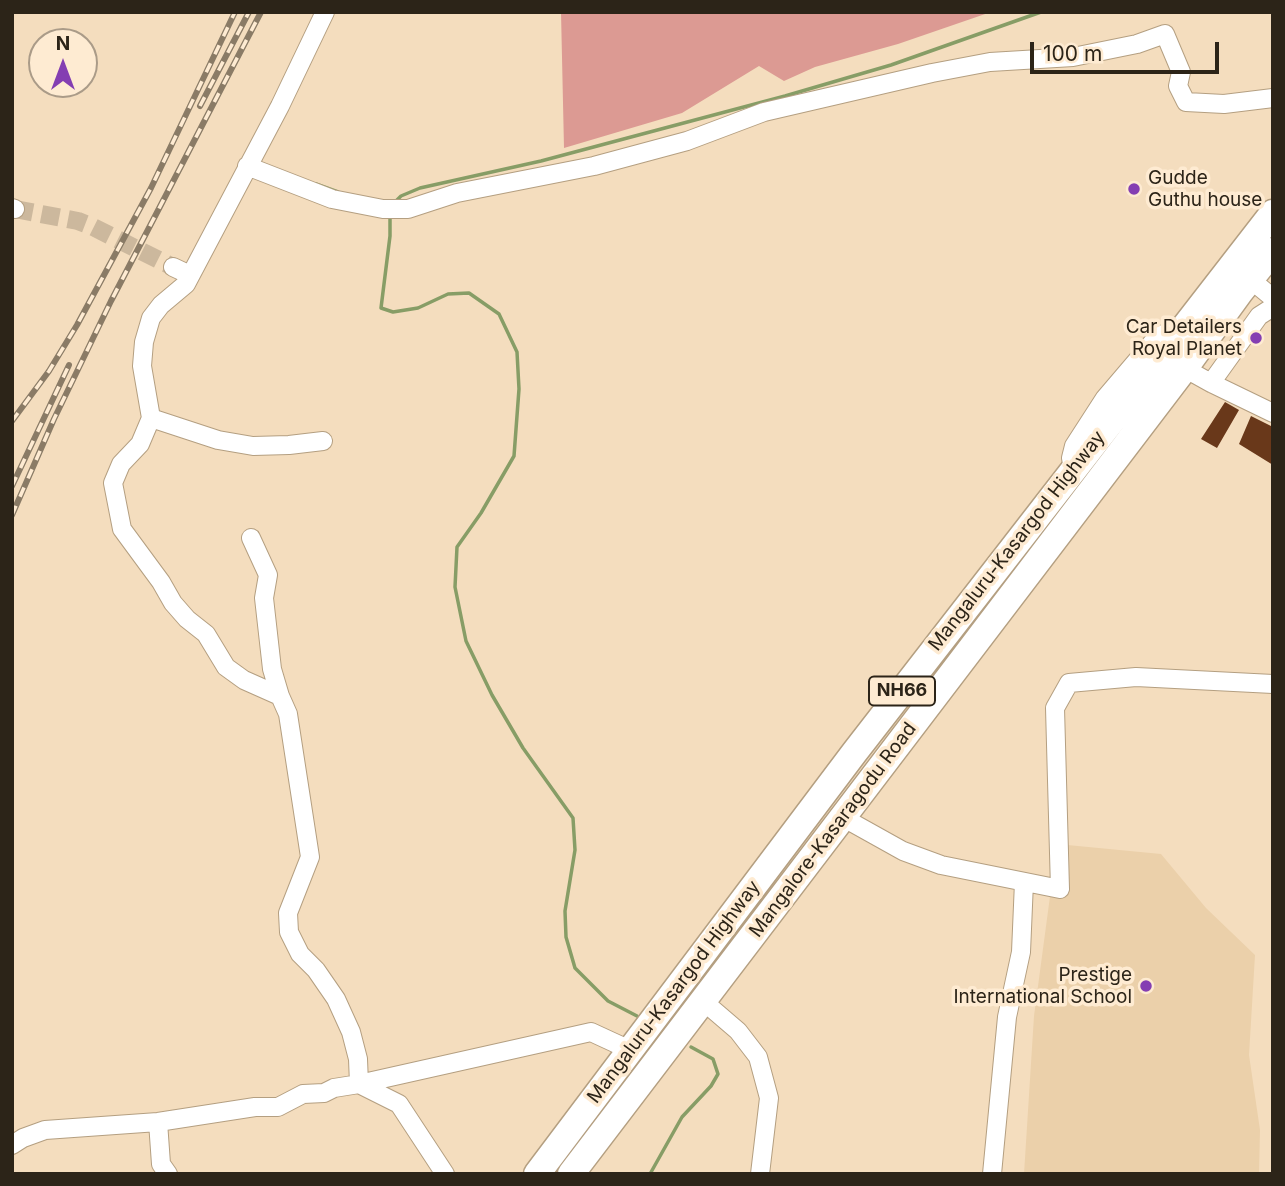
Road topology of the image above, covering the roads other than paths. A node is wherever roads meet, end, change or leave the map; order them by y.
1 (325, 12) edge
2 (1273, 98) edge
3 (247, 166) junction
4 (1273, 213) edge
5 (1273, 251) edge
6 (173, 267) tunnel mouth
7 (190, 275) junction
8 (1250, 279) junction
9 (1273, 298) edge
10 (1273, 307) edge
11 (1165, 356) junction
12 (1211, 383) junction
13 (1273, 413) edge
14 (151, 418) junction
15 (323, 441) dead end
16 (251, 538) dead end
17 (1273, 684) edge
18 (280, 696) junction
19 (842, 817) junction
20 (1024, 882) junction
21 (703, 1000) junction
22 (630, 1050) junction
23 (359, 1084) junction
24 (158, 1122) junction
25 (17, 1140) edge
26 (168, 1174) edge
27 (445, 1174) edge
28 (537, 1174) edge
29 (571, 1174) edge
30 (760, 1174) edge
31 (992, 1174) edge

1 - 3 street
2 - 3 street
3 - 7 street
4 - 11 highway, Mangaluru-Kasargod Highway / NH66
5 - 8 highway, Mangalore-Kasaragodu Road / NH66
6 - 7 street
7 - 14 street
8 - 9 street
8 - 11 highway, Mangalore-Kasaragodu Road / NH66
10 - 12 street
11 - 12 street
11 - 19 highway, Mangalore-Kasaragodu Road / NH66
11 - 22 highway, Mangaluru-Kasargod Highway / NH66
12 - 13 street
14 - 15 street
14 - 18 street
16 - 18 street
17 - 20 street
18 - 23 street
19 - 20 street
19 - 21 highway, Mangalore-Kasaragodu Road / NH66
20 - 31 street
21 - 29 highway, Mangalore-Kasaragodu Road / NH66
21 - 30 street
22 - 23 street
22 - 28 highway, Mangaluru-Kasargod Highway / NH66
23 - 24 street
23 - 27 street
24 - 25 street
24 - 26 street

